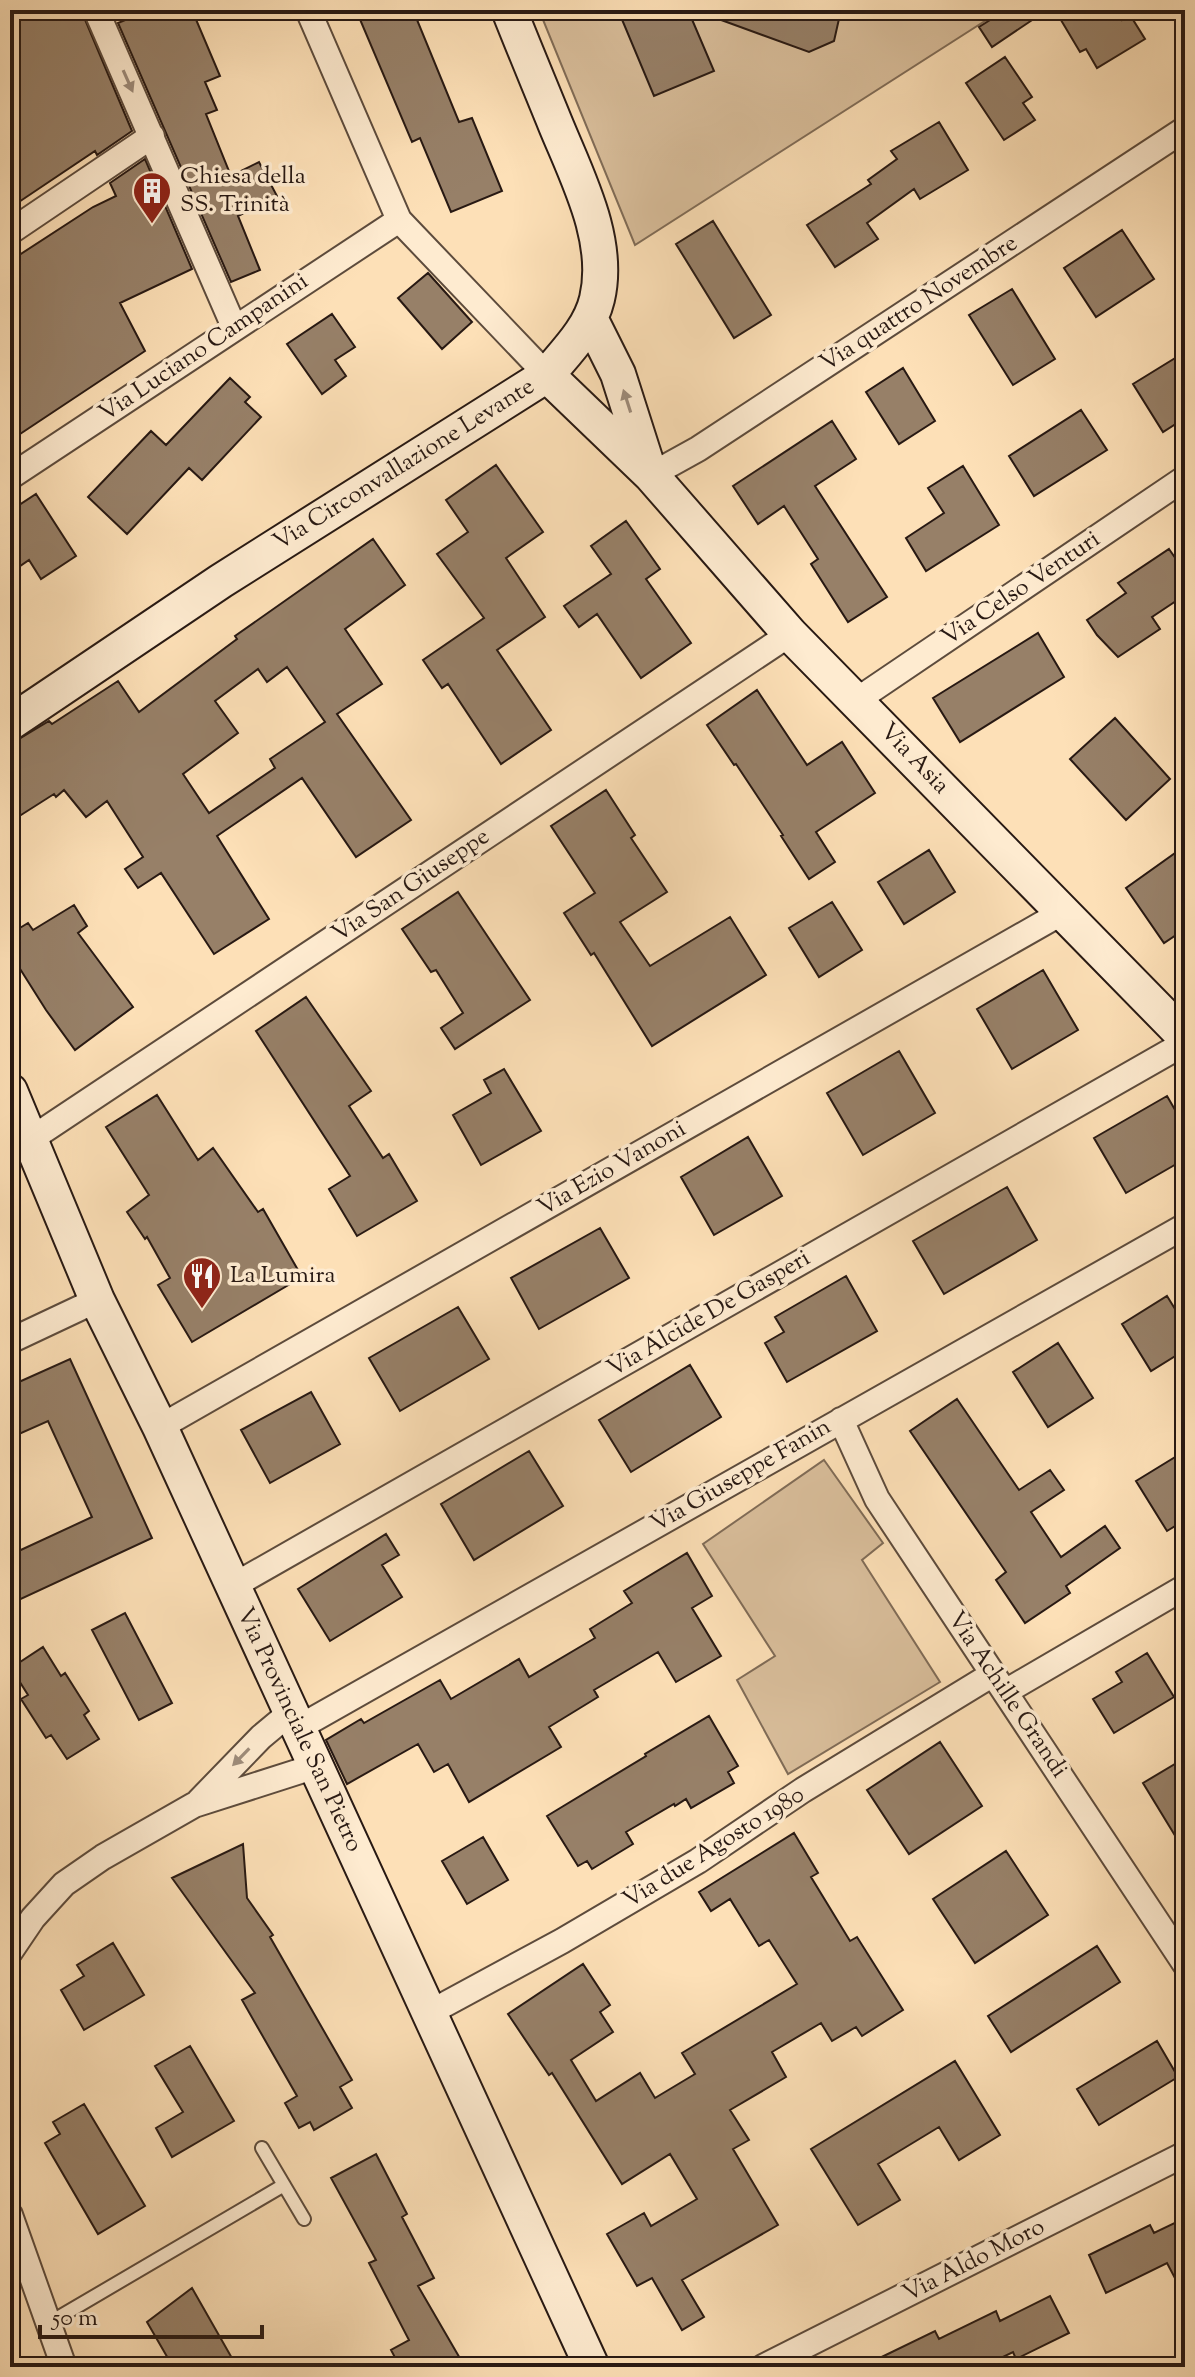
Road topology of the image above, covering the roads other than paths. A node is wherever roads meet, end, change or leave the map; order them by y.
1 (96, 10) edge
2 (308, 10) edge
3 (509, 10) edge
4 (1185, 129) edge
5 (152, 136) junction
6 (399, 220) junction
7 (10, 232) edge
8 (590, 318) junction
9 (234, 327) junction
10 (547, 375) junction
11 (651, 475) junction
12 (10, 477) edge
13 (1185, 478) edge
14 (790, 634) junction
15 (857, 700) junction
16 (10, 723) edge
17 (1063, 912) junction
18 (1185, 1040) edge
19 (10, 1091) edge
20 (31, 1139) junction
21 (1185, 1226) edge
22 (97, 1300) junction
23 (10, 1341) edge
24 (841, 1420) junction
25 (160, 1427) junction
26 (233, 1586) junction
27 (1185, 1587) edge
28 (999, 1683) junction
29 (294, 1720) junction
30 (316, 1766) junction
31 (194, 1805) junction
32 (10, 1952) edge
33 (1185, 1964) edge
34 (429, 2013) junction
35 (262, 2148) dead end
36 (1185, 2154) edge
37 (284, 2185) junction
38 (10, 2215) edge
39 (304, 2219) dead end
40 (49, 2323) junction
41 (64, 2367) edge
42 (592, 2367) edge
43 (763, 2367) edge

1 -> 5 street
2 - 6 street
3 - 8 main road, Via Circonvallazione Levante
4 - 11 street, Via quattro Novembre
5 - 7 street
5 - 9 street
6 - 9 street, Via Luciano Campanini
6 - 10 street
8 - 10 main road, Via Circonvallazione Levante
11 -> 8 main road, Via Asia
9 - 12 street, Via Luciano Campanini
10 - 11 main road, Via Asia
10 - 16 main road, Via Circonvallazione Levante
11 - 14 main road, Via Asia
13 - 15 street, Via Celso Venturi
14 - 15 main road, Via Asia
14 - 20 street, Via San Giuseppe
15 - 17 main road, Via Asia
17 - 18 main road, Via Asia
17 - 25 street, Via Ezio Vanoni
18 - 26 street, Via Alcide De Gasperi
19 - 20 main road, Via Provinciale San Pietro
20 - 22 main road, Via Provinciale San Pietro
21 - 24 street, Via Giuseppe Fanin
22 - 23 street
22 - 25 main road, Via Provinciale San Pietro
24 - 28 street, Via Achille Grandi
24 - 29 street, Via Giuseppe Fanin
25 - 26 main road, Via Provinciale San Pietro
26 - 29 main road, Via Provinciale San Pietro
27 - 28 street, Via due Agosto 1980
28 - 33 street, Via Achille Grandi
28 - 34 street, Via due Agosto 1980
29 - 30 main road, Via Provinciale San Pietro
29 -> 31 street, Via Giuseppe Fanin
30 - 31 street
30 - 34 main road, Via Provinciale San Pietro
31 - 32 street
34 - 42 main road, Via Provinciale San Pietro
35 - 37 lane
36 - 43 street, Via Aldo Moro
37 - 39 lane
37 - 40 lane
38 - 40 street
40 - 41 street

